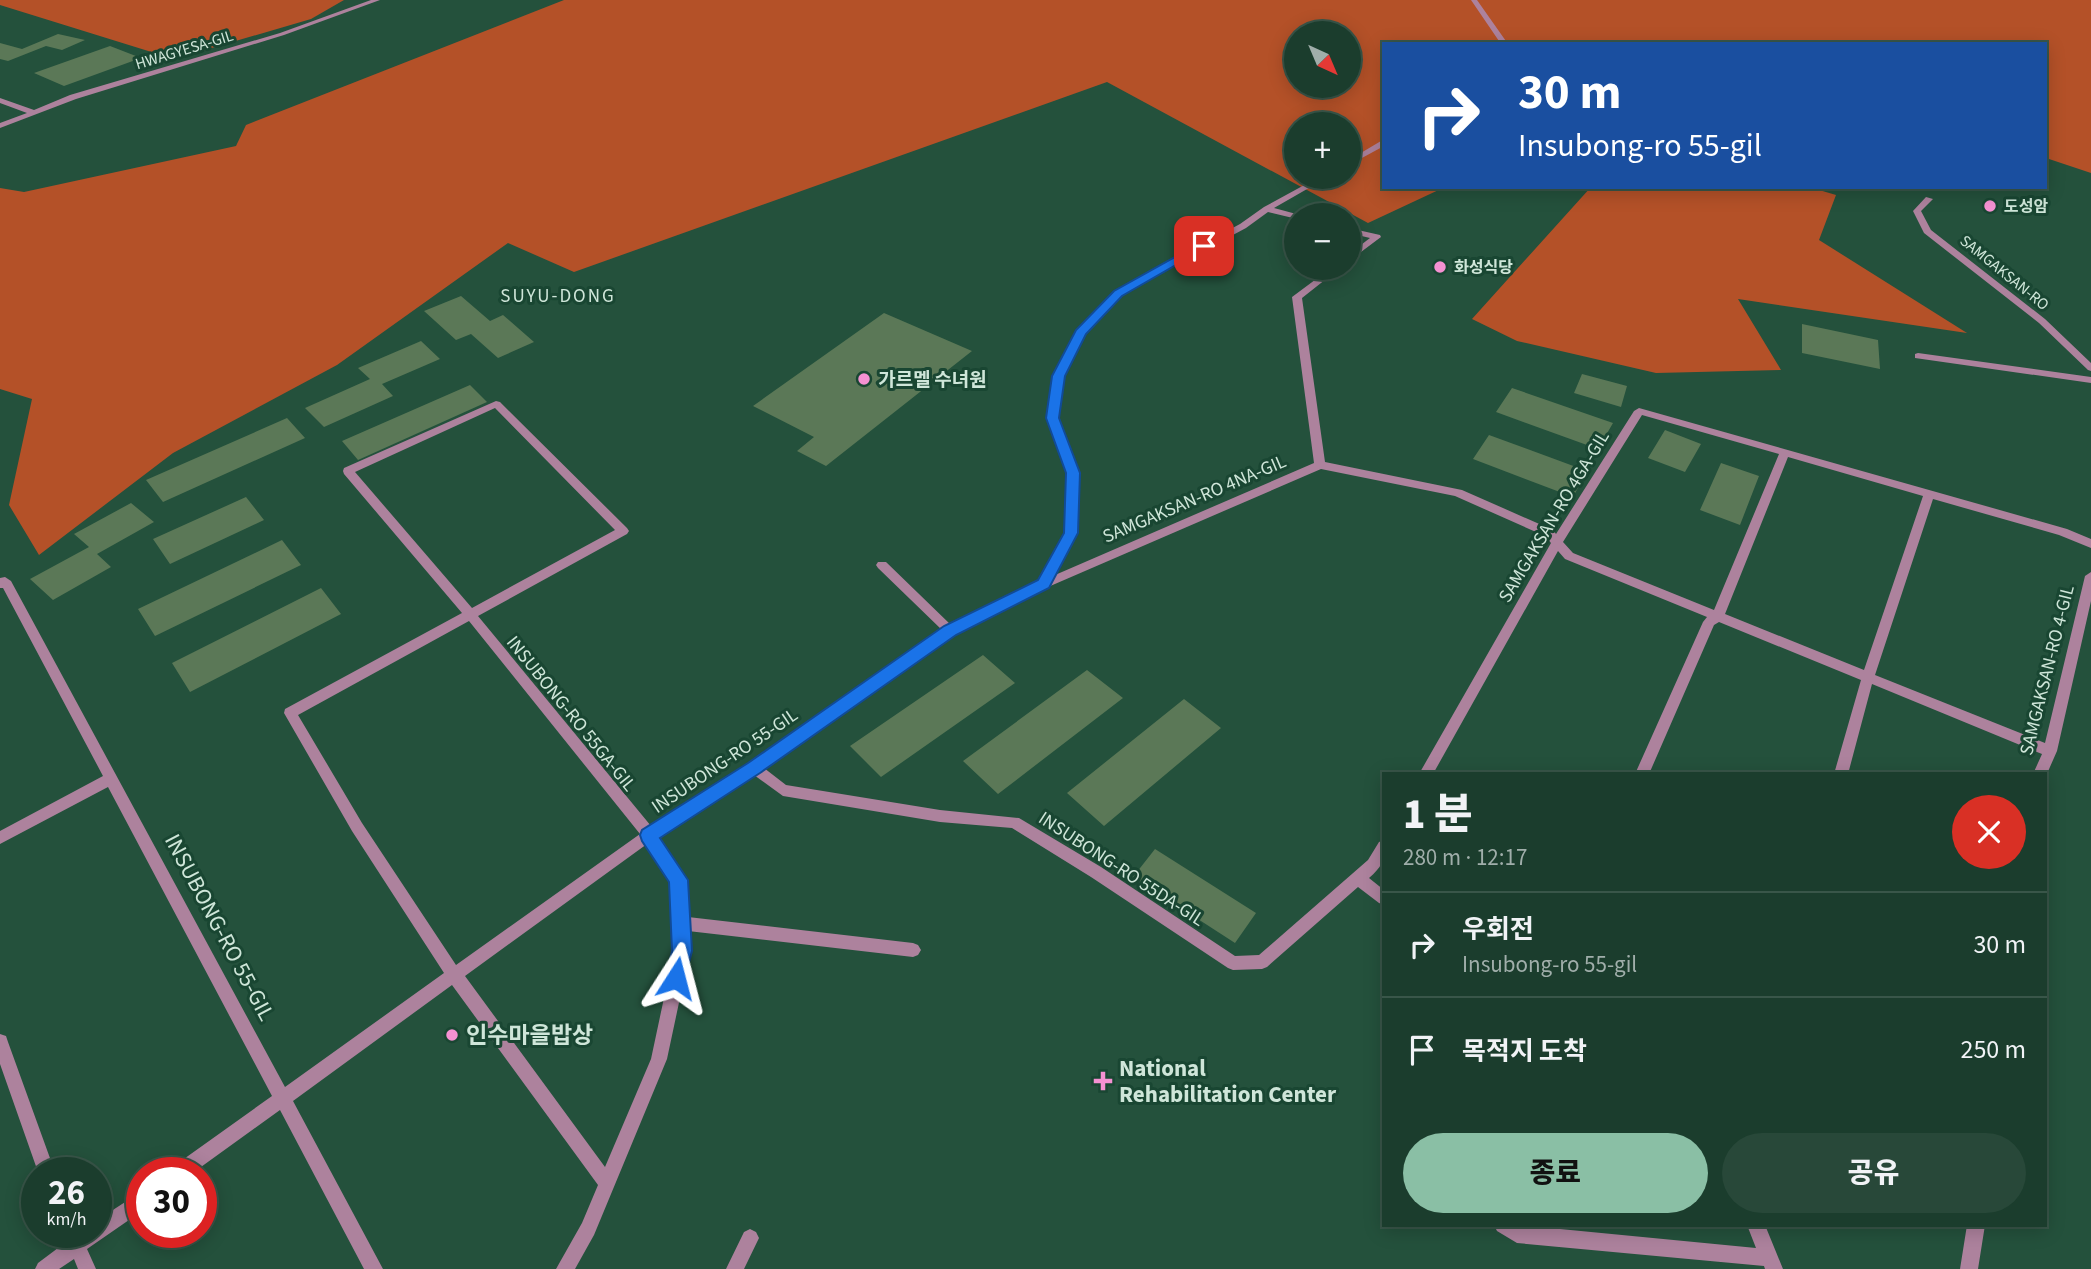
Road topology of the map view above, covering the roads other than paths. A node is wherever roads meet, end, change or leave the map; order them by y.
1 (377, 0) edge
2 (1474, 0) edge
3 (1504, 42) edge
4 (0, 100) edge
5 (32, 112) junction
6 (0, 126) edge
7 (1382, 144) edge
8 (1361, 156) edge
9 (1303, 189) edge
10 (1929, 199) dead end
11 (1267, 209) junction
12 (1284, 214) edge
13 (1361, 233) edge
14 (1361, 249) edge
15 (1320, 280) edge
16 (1918, 356) dead end
17 (2091, 368) edge
18 (2091, 380) edge
19 (1785, 452) junction
20 (1320, 465) junction
21 (1929, 494) junction
22 (1557, 542) junction
23 (2091, 544) edge
24 (882, 565) dead end
25 (2091, 576) edge
26 (3, 583) edge
27 (1044, 584) junction
28 (2088, 604) edge
29 (468, 614) junction
30 (1718, 616) junction
31 (950, 631) junction
32 (1870, 678) junction
33 (2050, 751) junction
34 (754, 768) junction
35 (1427, 772) edge
36 (1643, 772) edge
37 (1842, 772) edge
38 (2041, 772) edge
39 (112, 778) junction
40 (649, 835) junction
41 (0, 838) edge
42 (1382, 849) edge
43 (1357, 878) junction
44 (1382, 897) edge
45 (681, 923) junction
46 (913, 950) dead end
47 (455, 976) junction
48 (0, 1042) edge
49 (284, 1098) junction
50 (42, 1157) edge
51 (201, 1157) edge
52 (607, 1183) junction
53 (1506, 1227) edge
54 (1757, 1227) edge
55 (1976, 1227) edge
56 (751, 1238) dead end
57 (65, 1248) edge
58 (78, 1248) edge
59 (1772, 1263) edge
60 (44, 1269) edge
61 (87, 1269) edge
62 (374, 1269) edge
63 (565, 1269) edge
64 (735, 1269) edge
65 (1969, 1269) edge

1 - 5 street, HWAGYESA-GIL
2 - 3 street
4 - 5 street
5 - 6 street, HWAGYESA-GIL
7 - 8 street
9 - 11 street
10 - 17 street, SAMGAKSAN-RO
11 - 12 street
11 - 27 street
13 - 14 street
15 - 20 street
16 - 18 street
19 - 21 street, SAMGAKSAN-RO 4GA-GIL
19 - 22 street, SAMGAKSAN-RO 4GA-GIL
19 - 30 street
20 - 22 street
20 - 27 street, SAMGAKSAN-RO 4NA-GIL
21 - 23 street, SAMGAKSAN-RO 4GA-GIL
21 - 32 street
22 - 30 street
22 - 35 street, SAMGAKSAN-RO 4GA-GIL
24 - 31 street
25 - 28 street, SAMGAKSAN-RO 4-GIL
26 - 39 street, INSUBONG-RO 55-GIL
27 - 31 street, INSUBONG-RO 55-GIL
28 - 33 street, SAMGAKSAN-RO 4-GIL
29 - 29 street, INSUBONG-RO 55GA-GIL
29 - 40 street, INSUBONG-RO 55GA-GIL
29 - 47 street, INSUBONG-RO 55GA-GIL
30 - 32 street
30 - 36 street
31 - 34 street, INSUBONG-RO 55-GIL
32 - 33 street
32 - 37 street
33 - 38 street, SAMGAKSAN-RO 4-GIL
34 - 40 street, INSUBONG-RO 55-GIL
34 - 43 street, INSUBONG-RO 55DA-GIL
39 - 41 street
39 - 49 street, INSUBONG-RO 55-GIL
40 - 45 street, INSUBONG-RO 55GA-GIL
40 - 47 street, INSUBONG-RO 55-GIL
42 - 43 street
43 - 44 street
45 - 46 street
45 - 52 street, INSUBONG-RO 55GA-GIL
47 - 49 street, INSUBONG-RO 55-GIL
47 - 52 street
48 - 50 street
49 - 51 street, INSUBONG-RO 55-GIL
49 - 62 street, INSUBONG-RO 55-GIL
52 - 63 street, INSUBONG-RO 55GA-GIL
53 - 59 street
54 - 59 street
55 - 65 street
56 - 64 street
57 - 60 street
58 - 61 street

